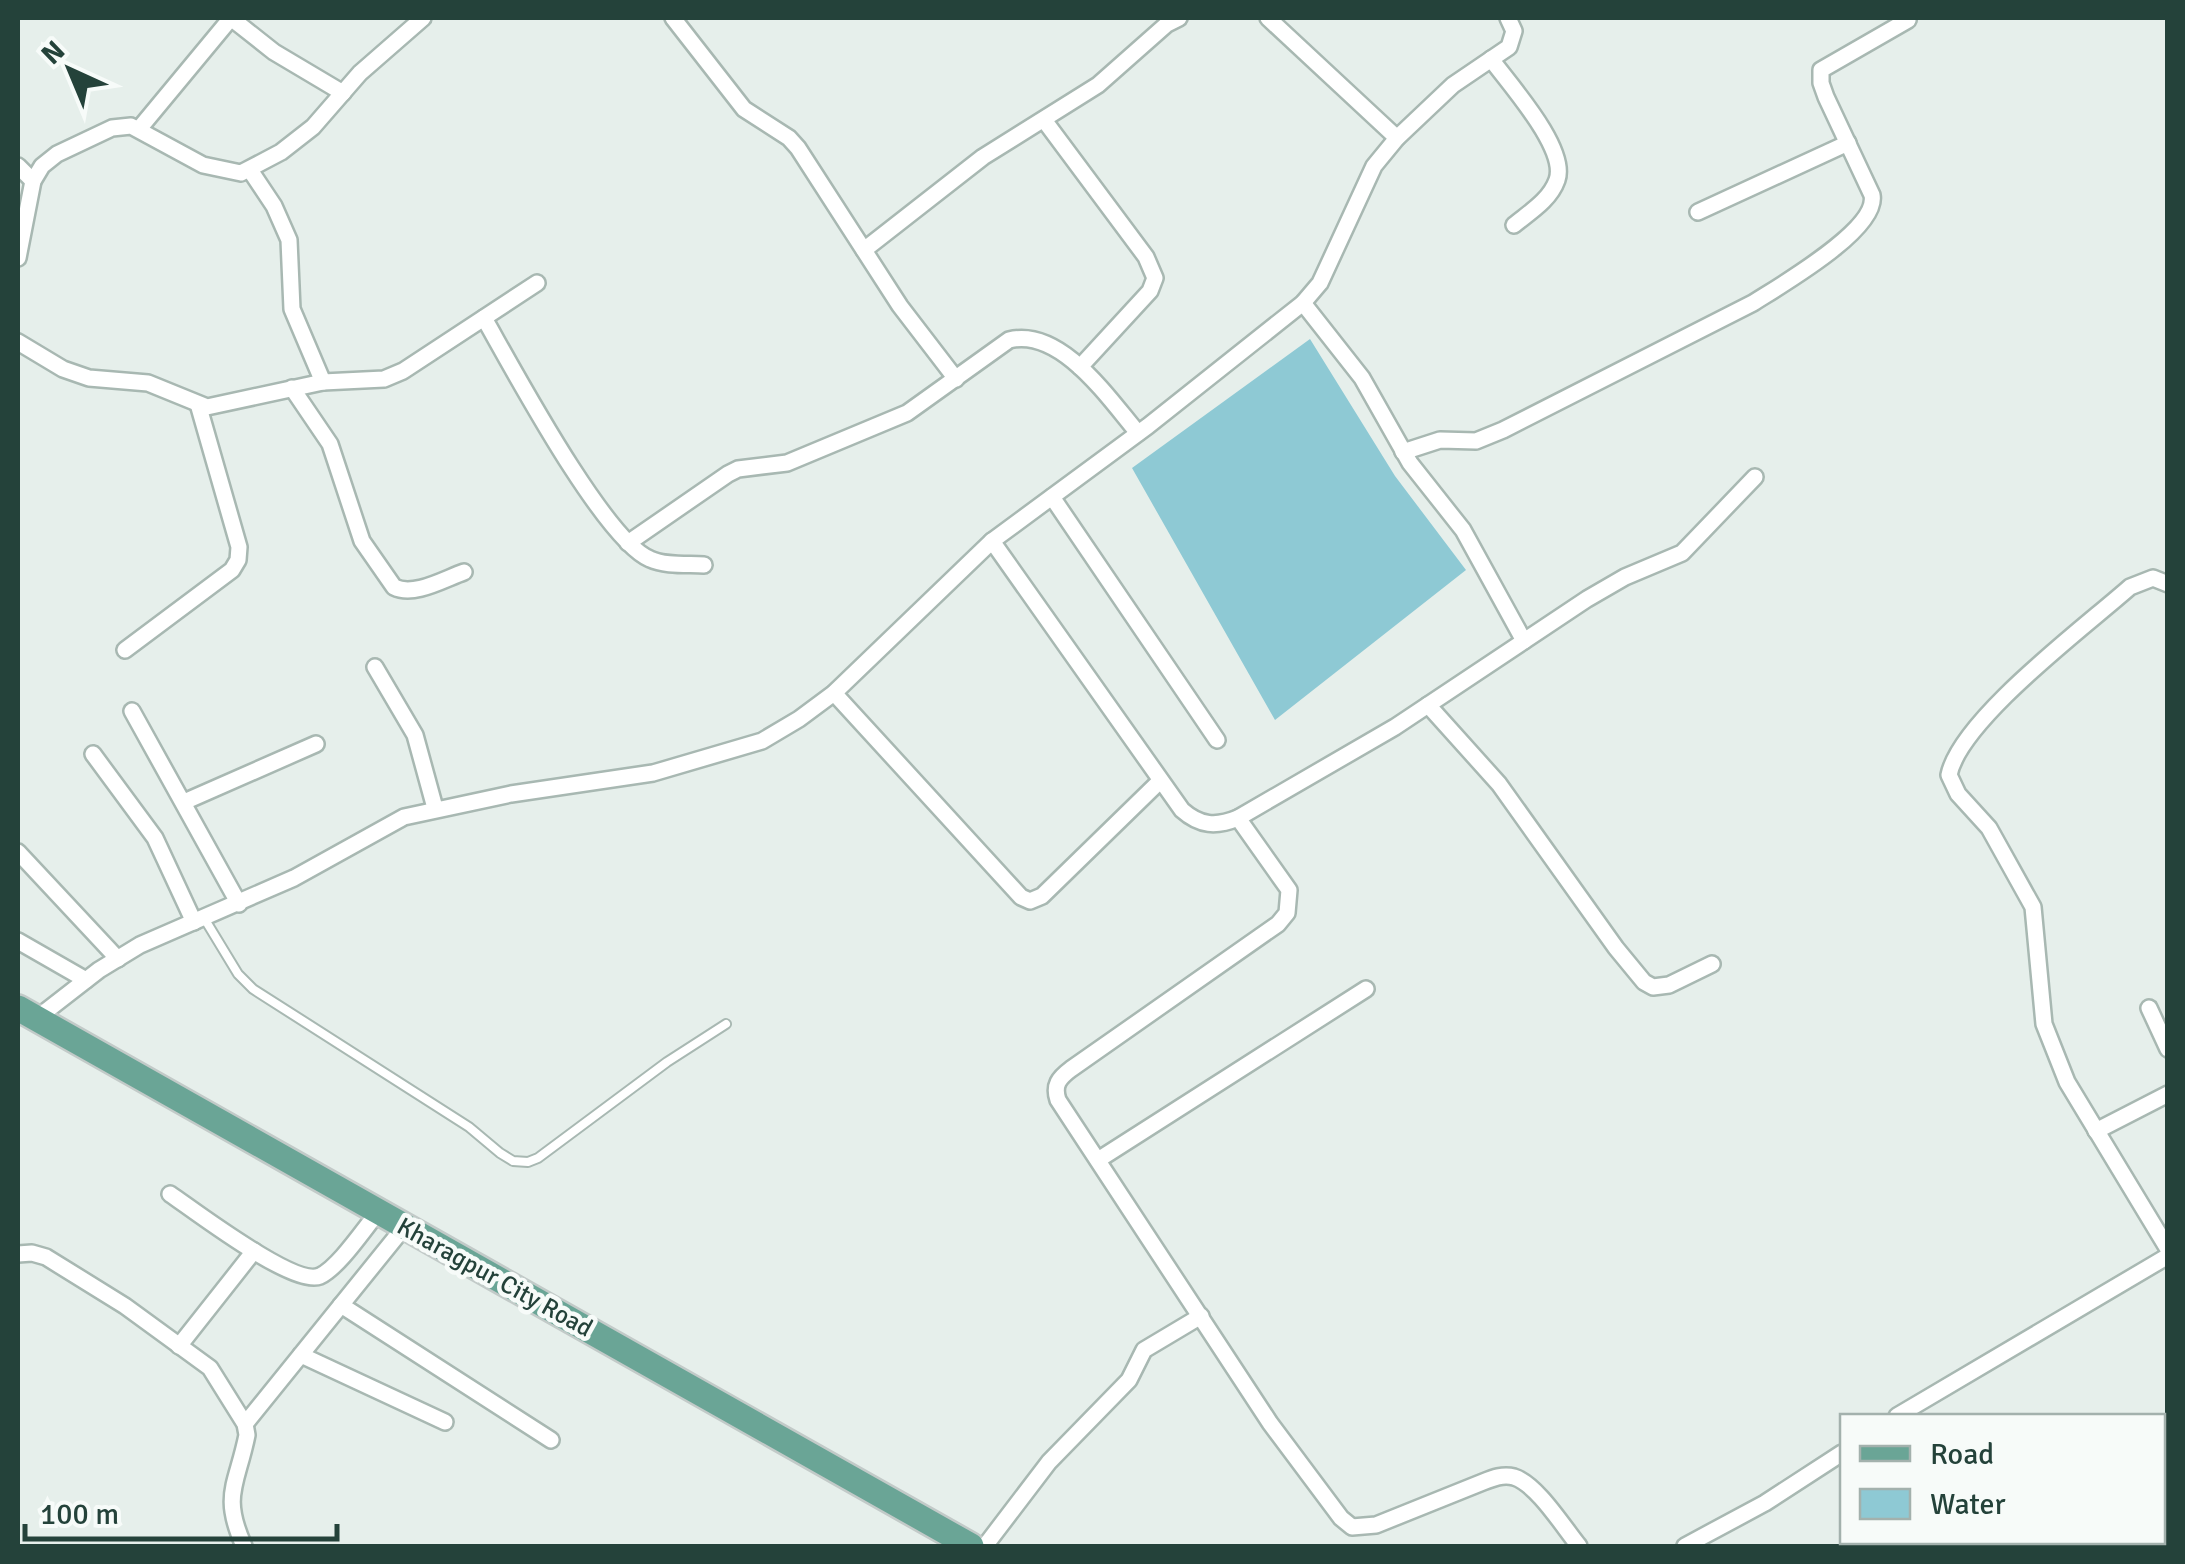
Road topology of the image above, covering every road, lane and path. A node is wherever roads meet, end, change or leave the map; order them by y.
1 (231, 18) edge
2 (423, 18) edge
3 (673, 18) edge
4 (1179, 18) edge
5 (1268, 18) edge
6 (1508, 18) edge
7 (1908, 20) dead end
8 (1492, 60) junction
9 (343, 93) junction
10 (1044, 120) junction
11 (139, 129) junction
12 (1397, 138) junction
13 (1848, 143) junction
14 (18, 166) edge
15 (250, 170) junction
16 (33, 181) junction
17 (1698, 212) dead end
18 (1514, 225) dead end
19 (864, 250) junction
20 (18, 258) edge
21 (537, 283) dead end
22 (1303, 302) junction
23 (484, 318) junction
24 (18, 342) edge
25 (1080, 367) junction
26 (956, 378) junction
27 (323, 382) junction
28 (292, 388) junction
29 (198, 404) junction
30 (1138, 433) junction
31 (1402, 452) junction
32 (1756, 477) dead end
33 (1052, 497) junction
34 (992, 541) junction
35 (628, 543) junction
36 (704, 565) dead end
37 (464, 572) dead end
38 (2168, 584) edge
39 (1524, 641) junction
40 (126, 650) dead end
41 (375, 667) dead end
42 (834, 693) junction
43 (1428, 704) junction
44 (132, 711) dead end
45 (1217, 740) dead end
46 (316, 744) dead end
47 (93, 754) dead end
48 (1160, 781) junction
49 (184, 802) junction
50 (435, 808) junction
51 (1238, 818) junction
52 (18, 852) edge
53 (239, 904) junction
54 (199, 920) junction
55 (18, 941) edge
56 (118, 959) junction
57 (1712, 964) dead end
58 (86, 980) junction
59 (1366, 989) dead end
60 (2149, 1008) dead end
61 (27, 1013) edge
62 (726, 1024) dead end
63 (2168, 1049) edge
64 (2168, 1094) edge
65 (2096, 1131) junction
66 (1098, 1160) junction
67 (170, 1194) dead end
68 (378, 1212) junction
69 (405, 1226) junction
70 (2168, 1249) edge
71 (254, 1251) junction
72 (18, 1254) edge
73 (2168, 1256) edge
74 (342, 1304) junction
75 (1201, 1316) junction
76 (180, 1346) junction
77 (301, 1355) junction
78 (1900, 1414) edge
79 (445, 1422) dead end
80 (245, 1424) junction
81 (551, 1440) dead end
82 (1840, 1454) edge
83 (244, 1546) edge
84 (970, 1546) edge
85 (986, 1546) edge
86 (1579, 1546) edge
87 (1685, 1546) edge

1 - 9 street
1 - 11 street
2 - 9 street
3 - 19 street
4 - 10 street
5 - 12 street
6 - 8 street
7 - 13 street
8 - 12 street
8 - 18 street
9 - 15 street
10 - 19 street
10 - 25 street
11 - 15 street
11 - 16 street
12 - 22 street
13 - 17 street
13 - 31 street
14 - 16 street
15 - 27 street
16 - 20 street
19 - 26 street
21 - 23 street
22 - 30 street
22 - 31 street
23 - 27 street
23 - 35 street
24 - 29 street
25 - 26 street
25 - 30 street
26 - 35 street
27 - 28 street
28 - 29 street
28 - 37 street
29 - 40 street
30 - 33 street
31 - 39 street
32 - 39 street
33 - 34 street
33 - 45 street
34 - 42 street
34 - 48 street
35 - 36 street
38 - 65 street
39 - 43 street
41 - 50 street
42 - 48 street
42 - 50 street
43 - 51 street
43 - 57 street
44 - 49 street
46 - 49 street
47 - 54 street
48 - 51 street
49 - 53 street
50 - 53 street
51 - 66 street
52 - 56 street
53 - 54 street
54 - 56 street
54 - 62 lane
55 - 58 street
56 - 58 street
58 - 61 street
59 - 66 street
60 - 63 street
61 - 68 main road, Kharagpur City Road
64 - 65 street
65 - 70 street
66 - 75 street
67 - 71 street
68 - 69 main road, Kharagpur City Road
68 - 71 street
69 - 74 street
69 - 84 main road, Kharagpur City Road
71 - 76 street
72 - 76 street
73 - 78 street
74 - 77 street
74 - 81 street
75 - 85 street
75 - 86 street
76 - 80 street
77 - 79 street
77 - 80 street
80 - 83 street
82 - 87 street

